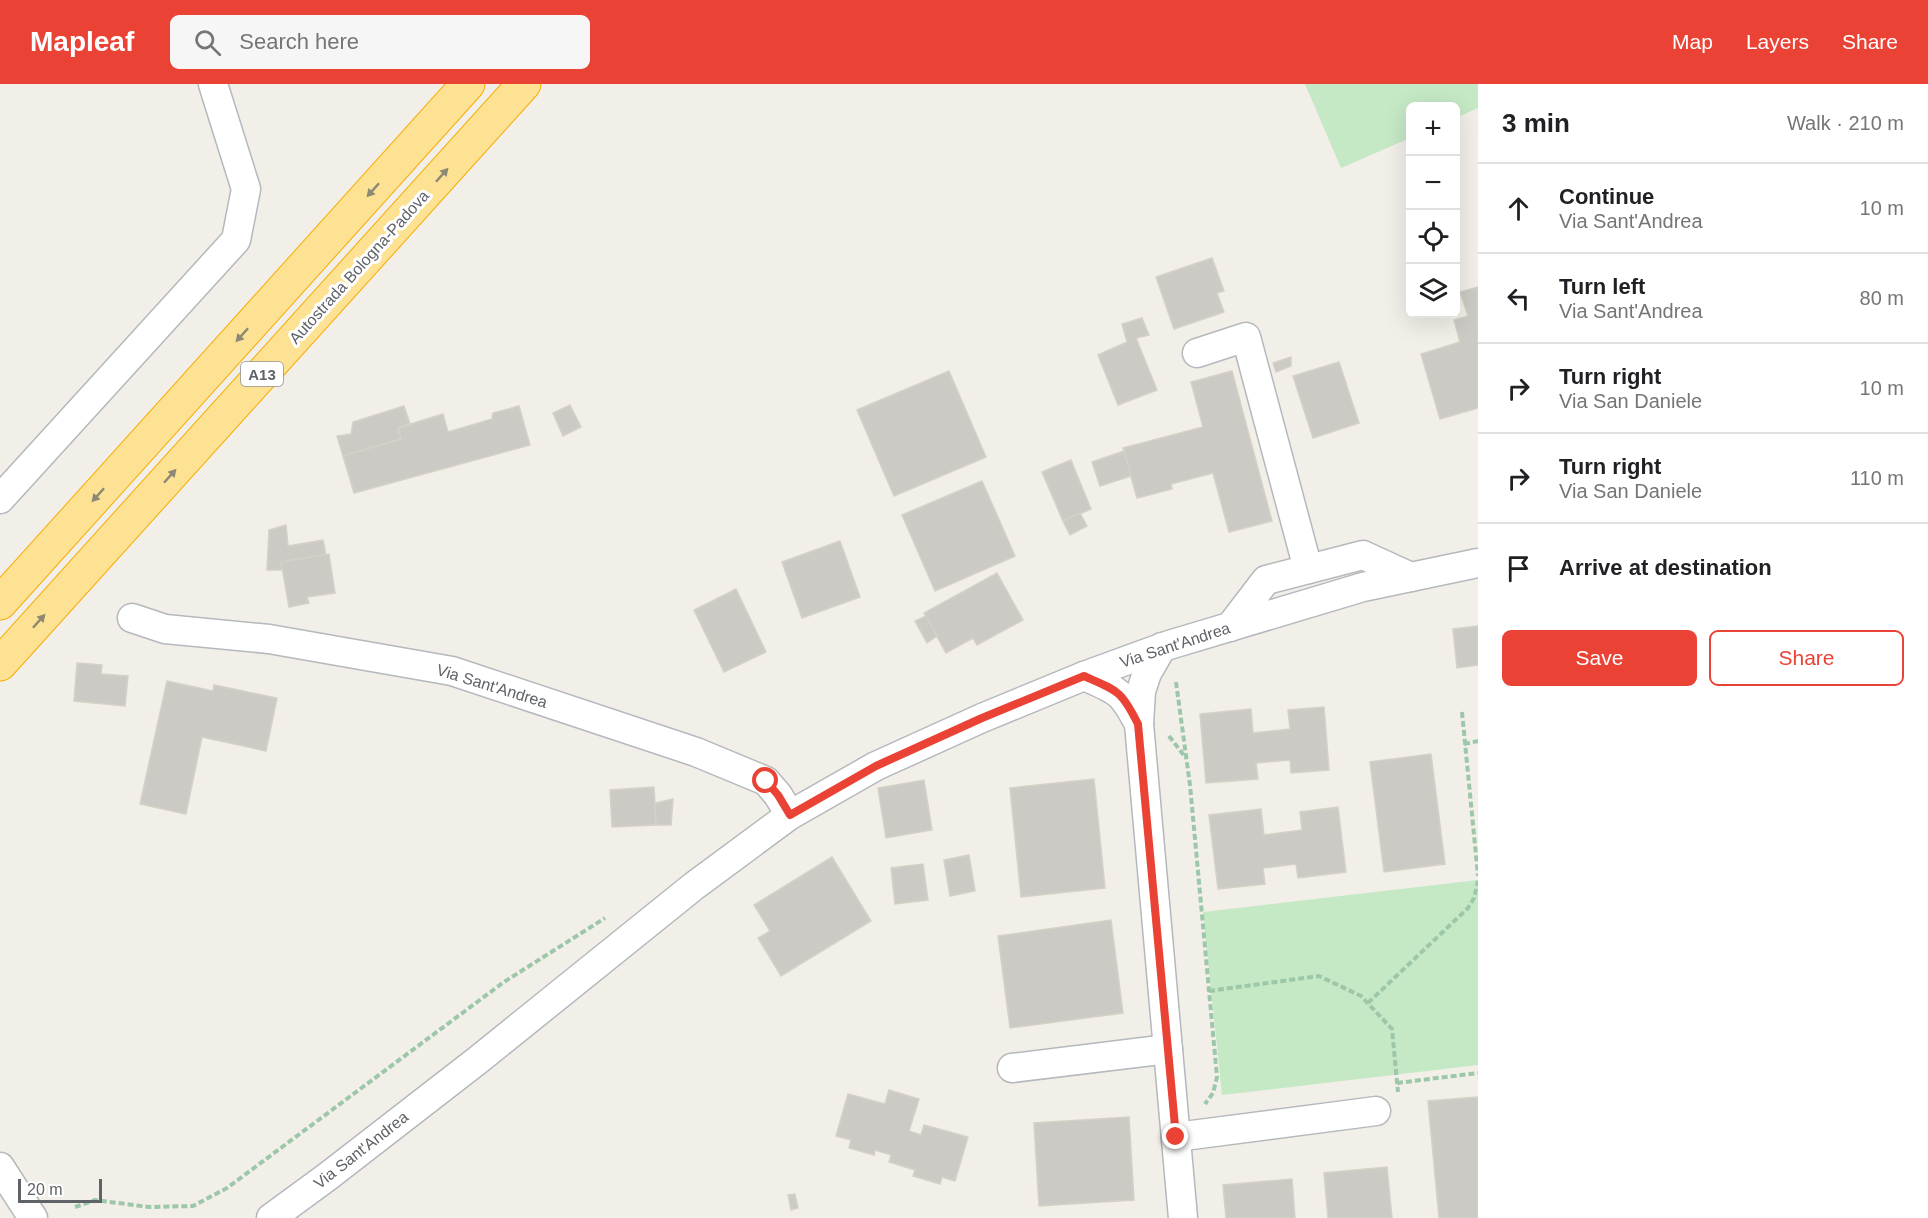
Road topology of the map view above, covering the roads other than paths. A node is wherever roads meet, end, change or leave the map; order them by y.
1 (213, 84) edge
2 (468, 84) edge
3 (524, 84) edge
4 (1197, 354) dead end
5 (0, 499) edge
6 (1478, 563) edge
7 (1308, 569) junction
8 (1411, 577) junction
9 (0, 603) edge
10 (132, 618) dead end
11 (1230, 627) junction
12 (1162, 647) junction
13 (1135, 657) junction
14 (0, 664) edge
15 (1084, 676) junction
16 (1125, 699) junction
17 (1138, 724) junction
18 (790, 815) junction
19 (1167, 1049) junction
20 (1012, 1068) dead end
21 (1376, 1111) road end
22 (1188, 1136) junction
23 (0, 1167) edge
24 (33, 1218) edge
25 (271, 1218) edge
26 (1183, 1218) edge

1 - 5 street
2 -> 9 highway, A13
14 -> 3 highway, Autostrada Bologna-Padova / A13
4 - 7 street
6 - 8 street, Via Sant'Andrea
7 - 8 street
7 - 11 street
8 - 11 street, Via Sant'Andrea
10 - 18 street, Via Sant'Andrea
11 - 12 street, Via Sant'Andrea
12 - 13 street, Via Sant'Andrea
12 - 17 street
13 - 15 street, Via Sant'Andrea
13 - 16 street
15 - 16 street
15 - 18 street, Via Sant'Andrea
16 - 17 street
17 - 19 street
18 - 25 street, Via Sant'Andrea
19 - 20 street
19 - 22 street
21 - 22 street
22 - 26 street
23 - 24 street

